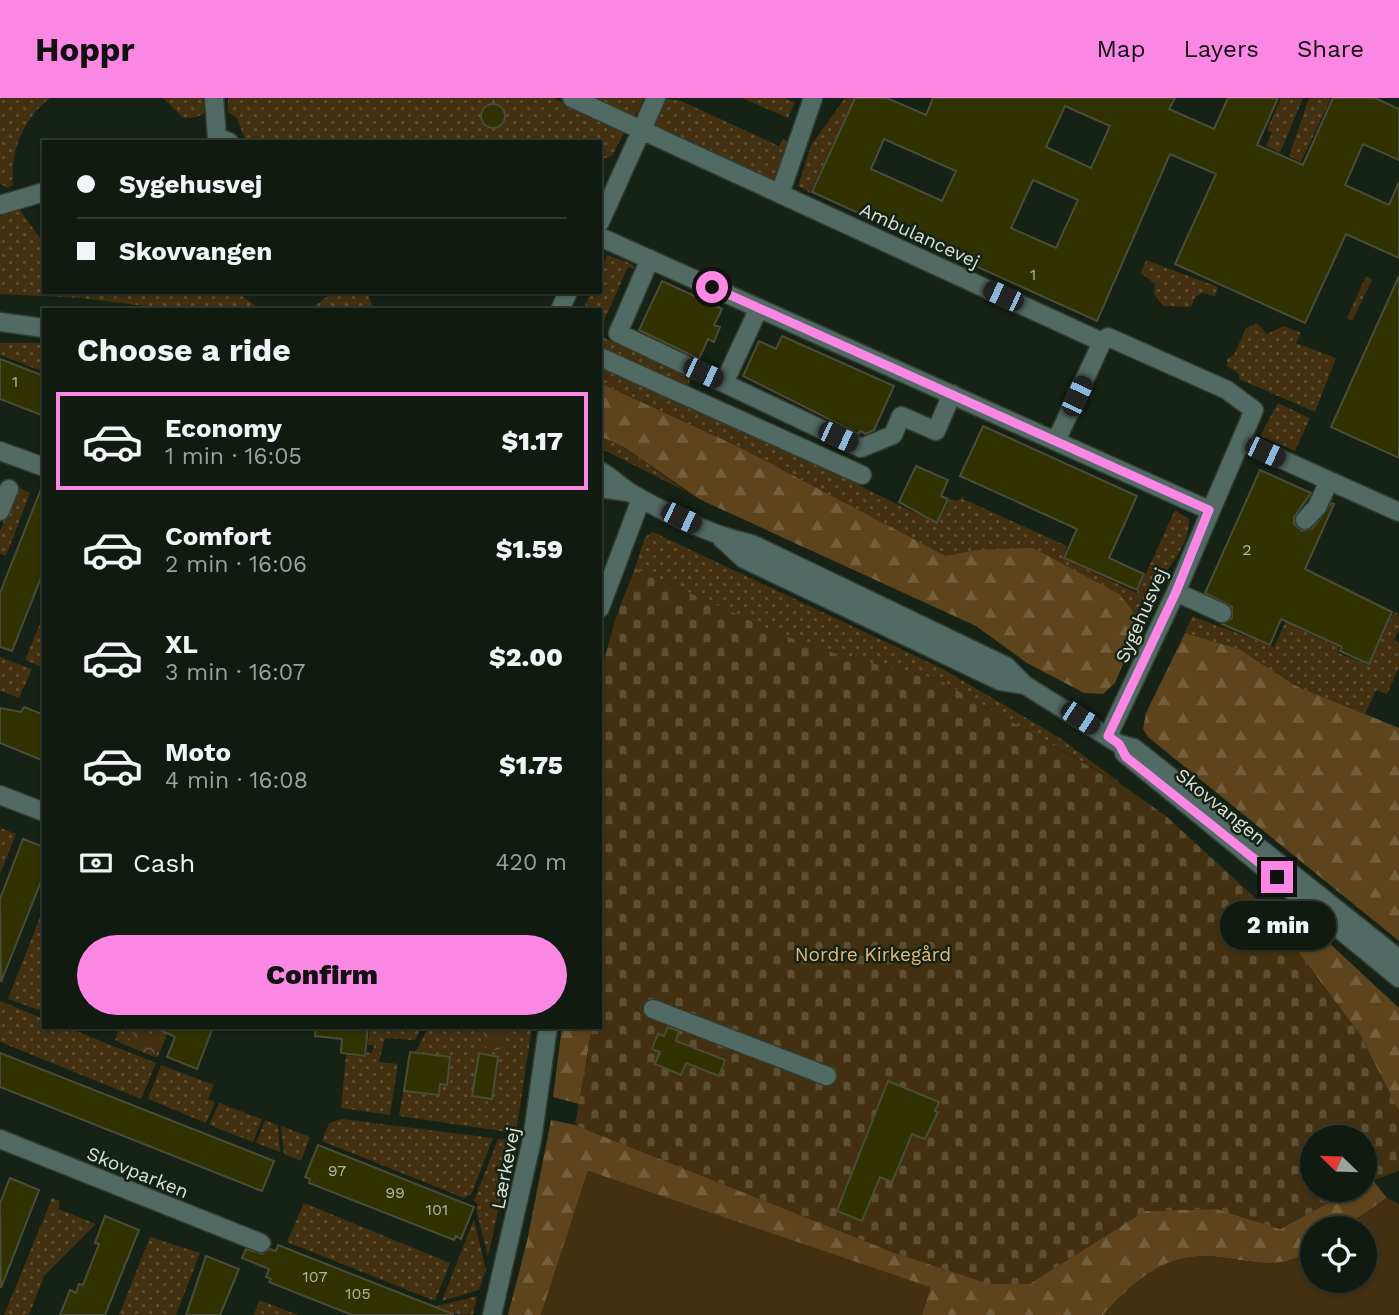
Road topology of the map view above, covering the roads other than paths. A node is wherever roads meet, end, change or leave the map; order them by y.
1 (214, 98) edge
2 (572, 98) edge
3 (656, 98) edge
4 (813, 98) edge
5 (641, 129) junction
6 (216, 140) edge
7 (42, 193) edge
8 (780, 194) junction
9 (1, 203) edge
10 (602, 217) edge
11 (602, 238) edge
12 (650, 259) junction
13 (759, 308) junction
14 (42, 316) edge
15 (5, 322) edge
16 (42, 328) edge
17 (1102, 342) junction
18 (602, 358) edge
19 (724, 383) junction
20 (952, 394) junction
21 (1056, 441) junction
22 (1241, 441) junction
23 (0, 451) edge
24 (42, 466) edge
25 (602, 472) edge
26 (862, 475) dead end
27 (1329, 481) junction
28 (602, 488) edge
29 (9, 489) dead end
30 (635, 495) junction
31 (1209, 510) junction
32 (0, 511) edge
33 (1399, 512) edge
34 (1305, 520) dead end
35 (1176, 592) junction
36 (602, 602) edge
37 (1222, 613) dead end
38 (1114, 740) junction
39 (0, 795) edge
40 (42, 811) edge
41 (1399, 959) edge
42 (1399, 978) edge
43 (653, 1010) dead end
44 (548, 1029) edge
45 (827, 1076) dead end
46 (0, 1139) edge
47 (261, 1243) dead end
48 (492, 1315) edge

1 - 6 street
2 - 5 street, Ambulancevej
3 - 5 street
4 - 8 street
5 - 8 street, Ambulancevej
5 - 10 street
7 - 9 street
8 - 17 street, Ambulancevej
11 - 12 street
12 - 13 street
12 - 19 street
13 - 19 street
13 - 20 street
14 - 15 street
15 - 16 street
17 - 21 street
17 - 22 street, Ambulancevej
18 - 26 street
19 - 20 street
20 - 21 street
21 - 31 street
22 - 27 street
22 - 31 street, Sygehusvej
23 - 24 street
25 - 30 street, Skovvangen
27 - 33 street
27 - 34 street
28 - 30 street, Skovvangen
29 - 32 street
30 - 36 street
30 - 38 street, Skovvangen
31 - 35 street, Sygehusvej
35 - 37 street
35 - 38 street, Sygehusvej
38 - 41 street, Skovvangen
38 - 42 street, Skovvangen
39 - 40 street
43 - 45 street
44 - 48 street, Lærkevej
46 - 47 street, Skovparken

